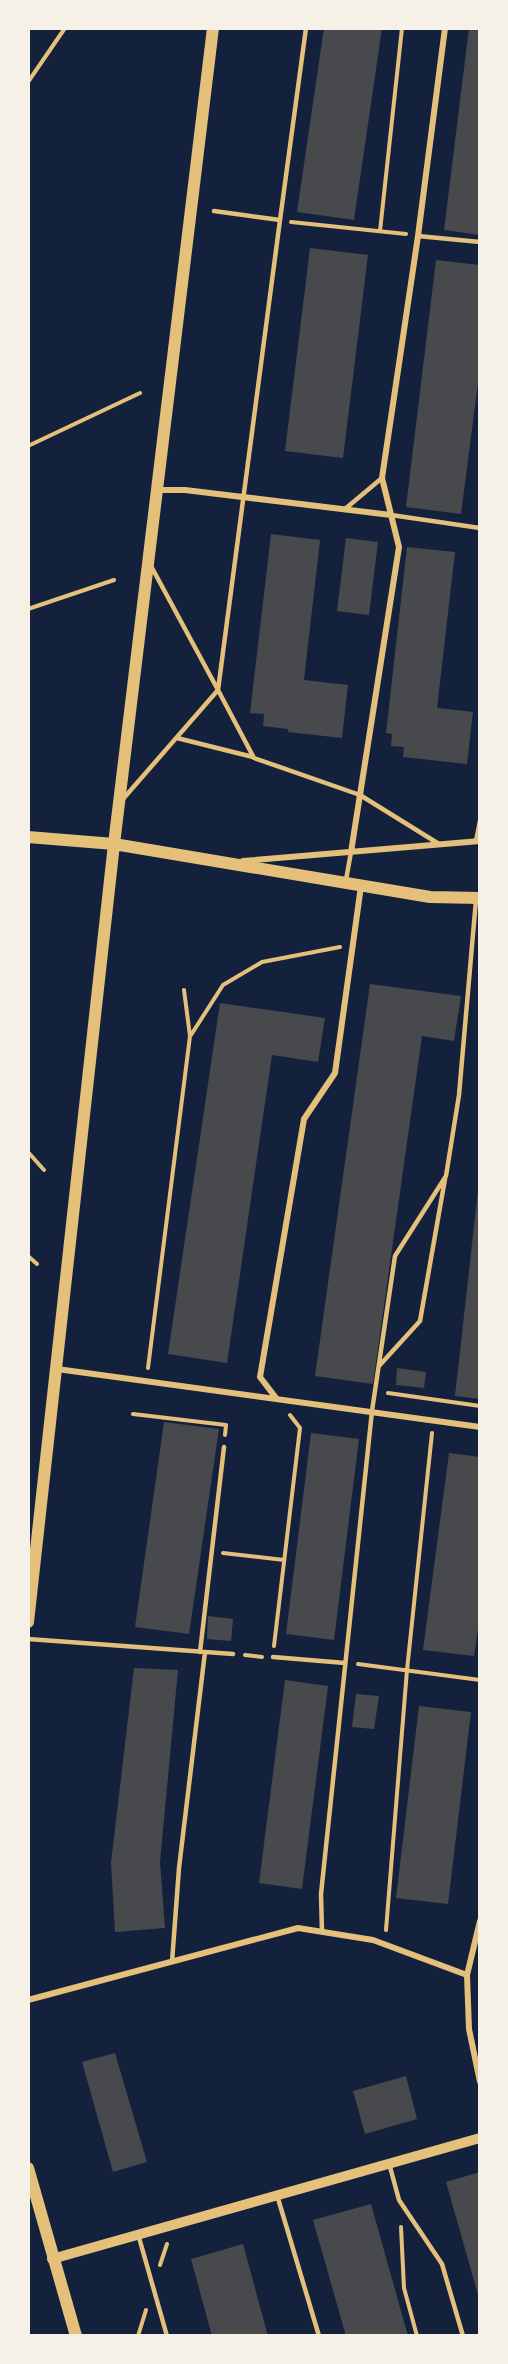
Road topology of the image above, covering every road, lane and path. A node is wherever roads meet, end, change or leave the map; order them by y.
1 (65, 28) edge
2 (213, 28) edge
3 (306, 28) edge
4 (402, 28) edge
5 (445, 28) edge
6 (28, 82) edge
7 (214, 211) dead end
8 (280, 220) junction
9 (380, 231) junction
10 (418, 236) junction
11 (480, 242) edge
12 (28, 339) edge
13 (28, 371) edge
14 (140, 393) dead end
15 (28, 446) edge
16 (382, 478) junction
17 (157, 490) junction
18 (244, 499) junction
19 (345, 510) junction
20 (391, 515) junction
21 (480, 528) edge
22 (149, 562) junction
23 (114, 580) dead end
24 (28, 609) edge
25 (218, 690) junction
26 (177, 738) junction
27 (253, 757) junction
28 (360, 795) junction
29 (119, 803) junction
30 (480, 821) edge
31 (28, 837) edge
32 (478, 841) edge
33 (114, 844) junction
34 (439, 844) junction
35 (351, 852) junction
36 (224, 862) junction
37 (346, 883) junction
38 (360, 885) junction
39 (478, 898) edge
40 (353, 944) junction
41 (184, 990) dead end
42 (190, 1036) junction
43 (28, 1152) edge
44 (44, 1170) dead end
45 (446, 1176) junction
46 (28, 1256) edge
47 (37, 1264) dead end
48 (379, 1366) junction
49 (57, 1369) junction
50 (147, 1381) junction
51 (375, 1391) junction
52 (276, 1398) junction
53 (480, 1406) edge
54 (372, 1412) junction
55 (133, 1414) dead end
56 (433, 1420) junction
57 (226, 1425) dead end
58 (480, 1426) edge
59 (224, 1447) dead end
60 (237, 1555) dead end
61 (284, 1560) junction
62 (28, 1622) edge
63 (28, 1639) edge
64 (275, 1644) dead end
65 (202, 1652) junction
66 (233, 1654) joint
67 (264, 1657) dead end
68 (273, 1657) dead end
69 (345, 1663) junction
70 (352, 1664) dead end
71 (407, 1670) junction
72 (479, 1681) edge
73 (480, 1921) edge
74 (322, 1932) junction
75 (388, 1946) junction
76 (172, 1962) junction
77 (467, 1974) junction
78 (28, 2001) edge
79 (480, 2082) edge
80 (480, 2138) edge
81 (389, 2163) junction
82 (28, 2168) edge
83 (277, 2195) junction
84 (399, 2200) junction
85 (138, 2234) junction
86 (52, 2259) junction
87 (76, 2336) edge
88 (167, 2336) edge
89 (319, 2336) edge
90 (417, 2336) edge
91 (463, 2336) edge

1 - 6 path
2 - 17 main road
3 - 8 lane
4 - 9 path
5 - 10 street
7 - 8 lane
8 - 9 path
8 - 18 lane
9 - 10 path
10 - 11 lane
10 - 16 street
12 - 13 path
14 - 15 path
16 - 19 lane
16 - 20 street
17 - 18 street
17 - 22 main road
18 - 19 street
18 - 25 lane
19 - 20 street
20 - 21 lane
20 - 28 street
22 - 25 lane
22 - 29 main road
23 - 24 path
25 - 26 lane
25 - 27 lane
26 - 27 lane
26 - 29 lane
27 - 28 lane
28 - 34 lane
28 - 35 street
29 - 33 main road
30 - 32 lane
31 - 33 main road
32 - 34 street
33 - 36 main road
33 - 49 main road
34 - 35 street
35 - 36 street
35 - 37 lane
36 - 37 main road
37 - 38 main road
38 - 39 main road
38 - 40 street
39 - 45 lane
40 - 42 path
40 - 52 street
41 - 42 path
42 - 50 path
43 - 44 path
45 - 48 lane
45 - 48 lane
46 - 47 path
48 - 51 lane
49 - 50 street
49 - 62 main road
50 - 52 street
51 - 53 path
51 - 54 lane
52 - 54 street
52 - 61 path
54 - 56 street
54 - 69 lane
55 - 57 path
56 - 58 street
56 - 71 path
59 - 65 lane
60 - 61 path
61 - 64 path
63 - 65 lane
65 - 66 lane
65 - 76 lane
66 - 67 path
68 - 69 lane
69 - 74 lane
70 - 71 path
71 - 72 path
71 - 75 path
73 - 77 street
74 - 75 street
74 - 76 street
75 - 77 street
76 - 78 street
77 - 79 street
80 - 81 street
81 - 83 street
81 - 84 lane
82 - 86 main road
83 - 85 street
83 - 89 lane
84 - 90 path
84 - 91 lane
85 - 86 street
85 - 88 lane
86 - 87 main road

